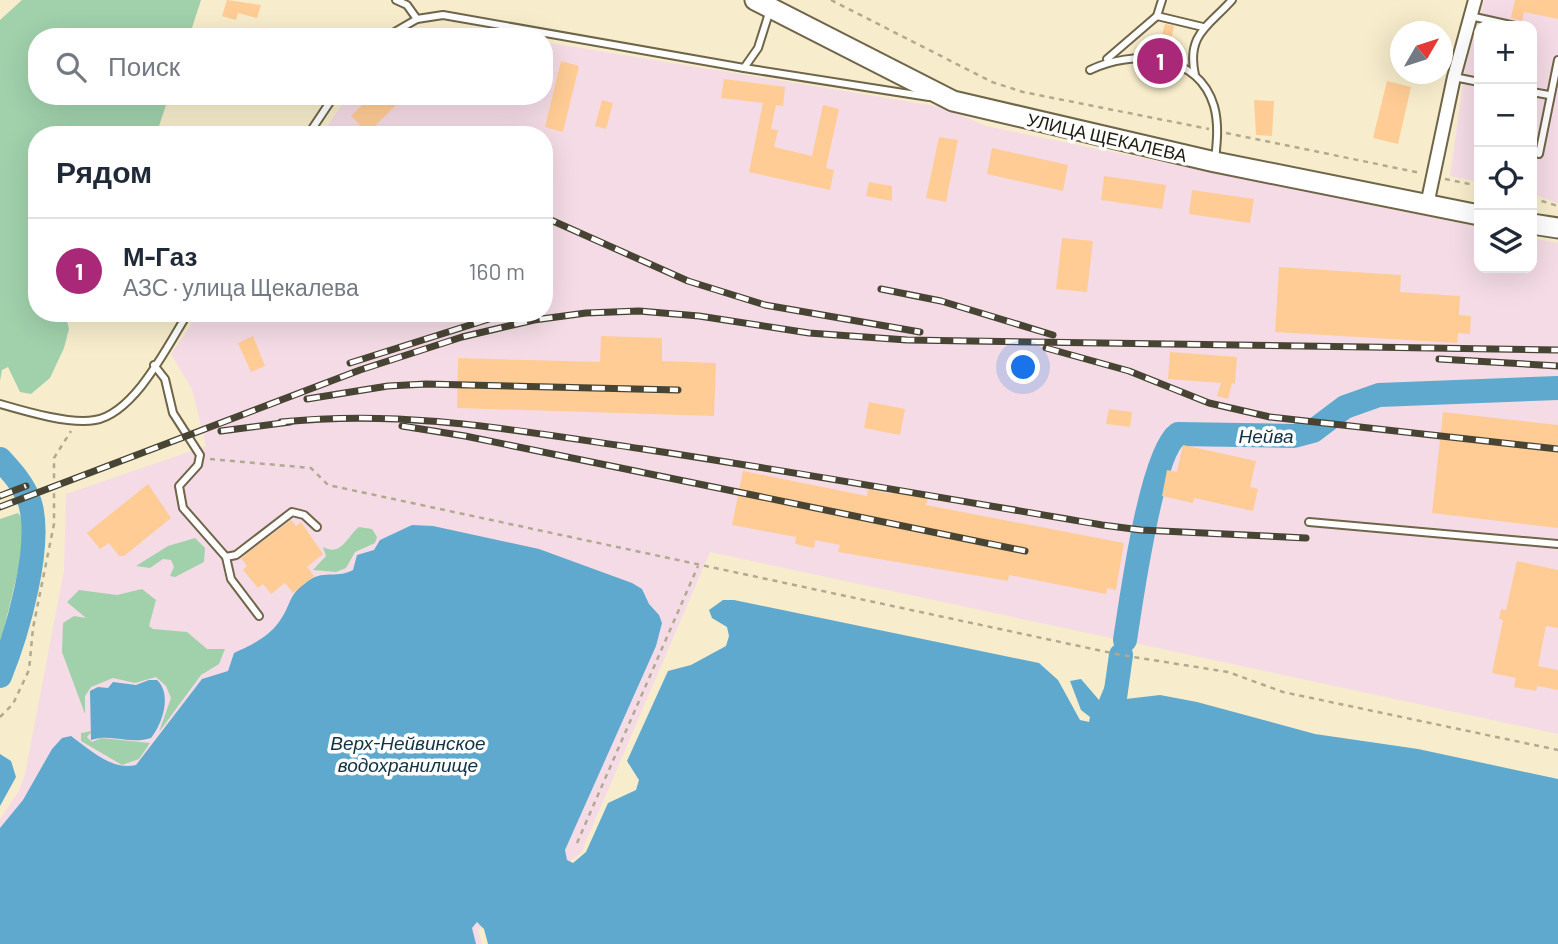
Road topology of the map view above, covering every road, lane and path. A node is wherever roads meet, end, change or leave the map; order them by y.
1 (396, 0) edge
2 (831, 0) edge
3 (1162, 0) edge
4 (1232, 0) edge
5 (1475, 0) edge
6 (766, 2) edge
7 (1157, 16) junction
8 (1471, 16) junction
9 (417, 19) junction
10 (1493, 21) edge
11 (1203, 27) junction
12 (402, 28) edge
13 (520, 28) edge
14 (553, 34) edge
15 (1558, 60) edge
16 (1100, 65) junction
17 (744, 68) junction
18 (1090, 70) dead end
19 (1195, 77) junction
20 (1454, 77) junction
21 (1474, 81) edge
22 (1537, 93) edge
23 (1549, 95) junction
24 (953, 100) junction
25 (328, 105) edge
26 (313, 126) edge
27 (1217, 131) junction
28 (1539, 154) dead end
29 (1215, 162) junction
30 (1433, 176) junction
31 (1474, 185) edge
32 (1537, 200) edge
33 (1427, 205) junction
34 (1558, 206) edge
35 (1474, 214) edge
36 (1537, 225) edge
37 (1558, 228) edge
38 (182, 322) edge
39 (154, 365) junction
40 (0, 404) edge
41 (79, 420) junction
42 (200, 460) junction
43 (1309, 522) dead end
44 (317, 527) dead end
45 (1558, 544) edge
46 (226, 557) junction
47 (698, 566) junction
48 (259, 616) dead end
49 (0, 717) edge
50 (1558, 750) edge
51 (577, 843) dead end

1 - 9 lane
2 - 27 path
3 - 7 lane
4 - 11 lane
5 - 8 street
6 - 17 lane
6 - 24 main road, УЛИЦА ЩЕКАЛЕВА
7 - 11 lane
7 - 16 lane
8 - 10 lane
8 - 20 street
9 - 12 lane
9 - 13 lane
11 - 19 lane
14 - 17 lane
15 - 23 lane
16 - 18 lane
16 - 19 lane
17 - 24 lane
19 - 27 lane
20 - 21 lane
20 - 30 street
22 - 23 lane
23 - 28 lane
24 - 29 main road, УЛИЦА ЩЕКАЛЕВА
25 - 26 lane
27 - 29 lane
27 - 30 path
29 - 33 main road, УЛИЦА ЩЕКАЛЕВА
30 - 31 path
30 - 33 street
32 - 34 path
33 - 35 main road, УЛИЦА ЩЕКАЛЕВА
36 - 37 main road
38 - 39 lane
39 - 41 lane
39 - 42 lane
40 - 41 lane
41 - 49 path
42 - 46 lane
42 - 47 path
43 - 45 lane
44 - 46 lane
46 - 48 lane
47 - 50 path
47 - 51 path

